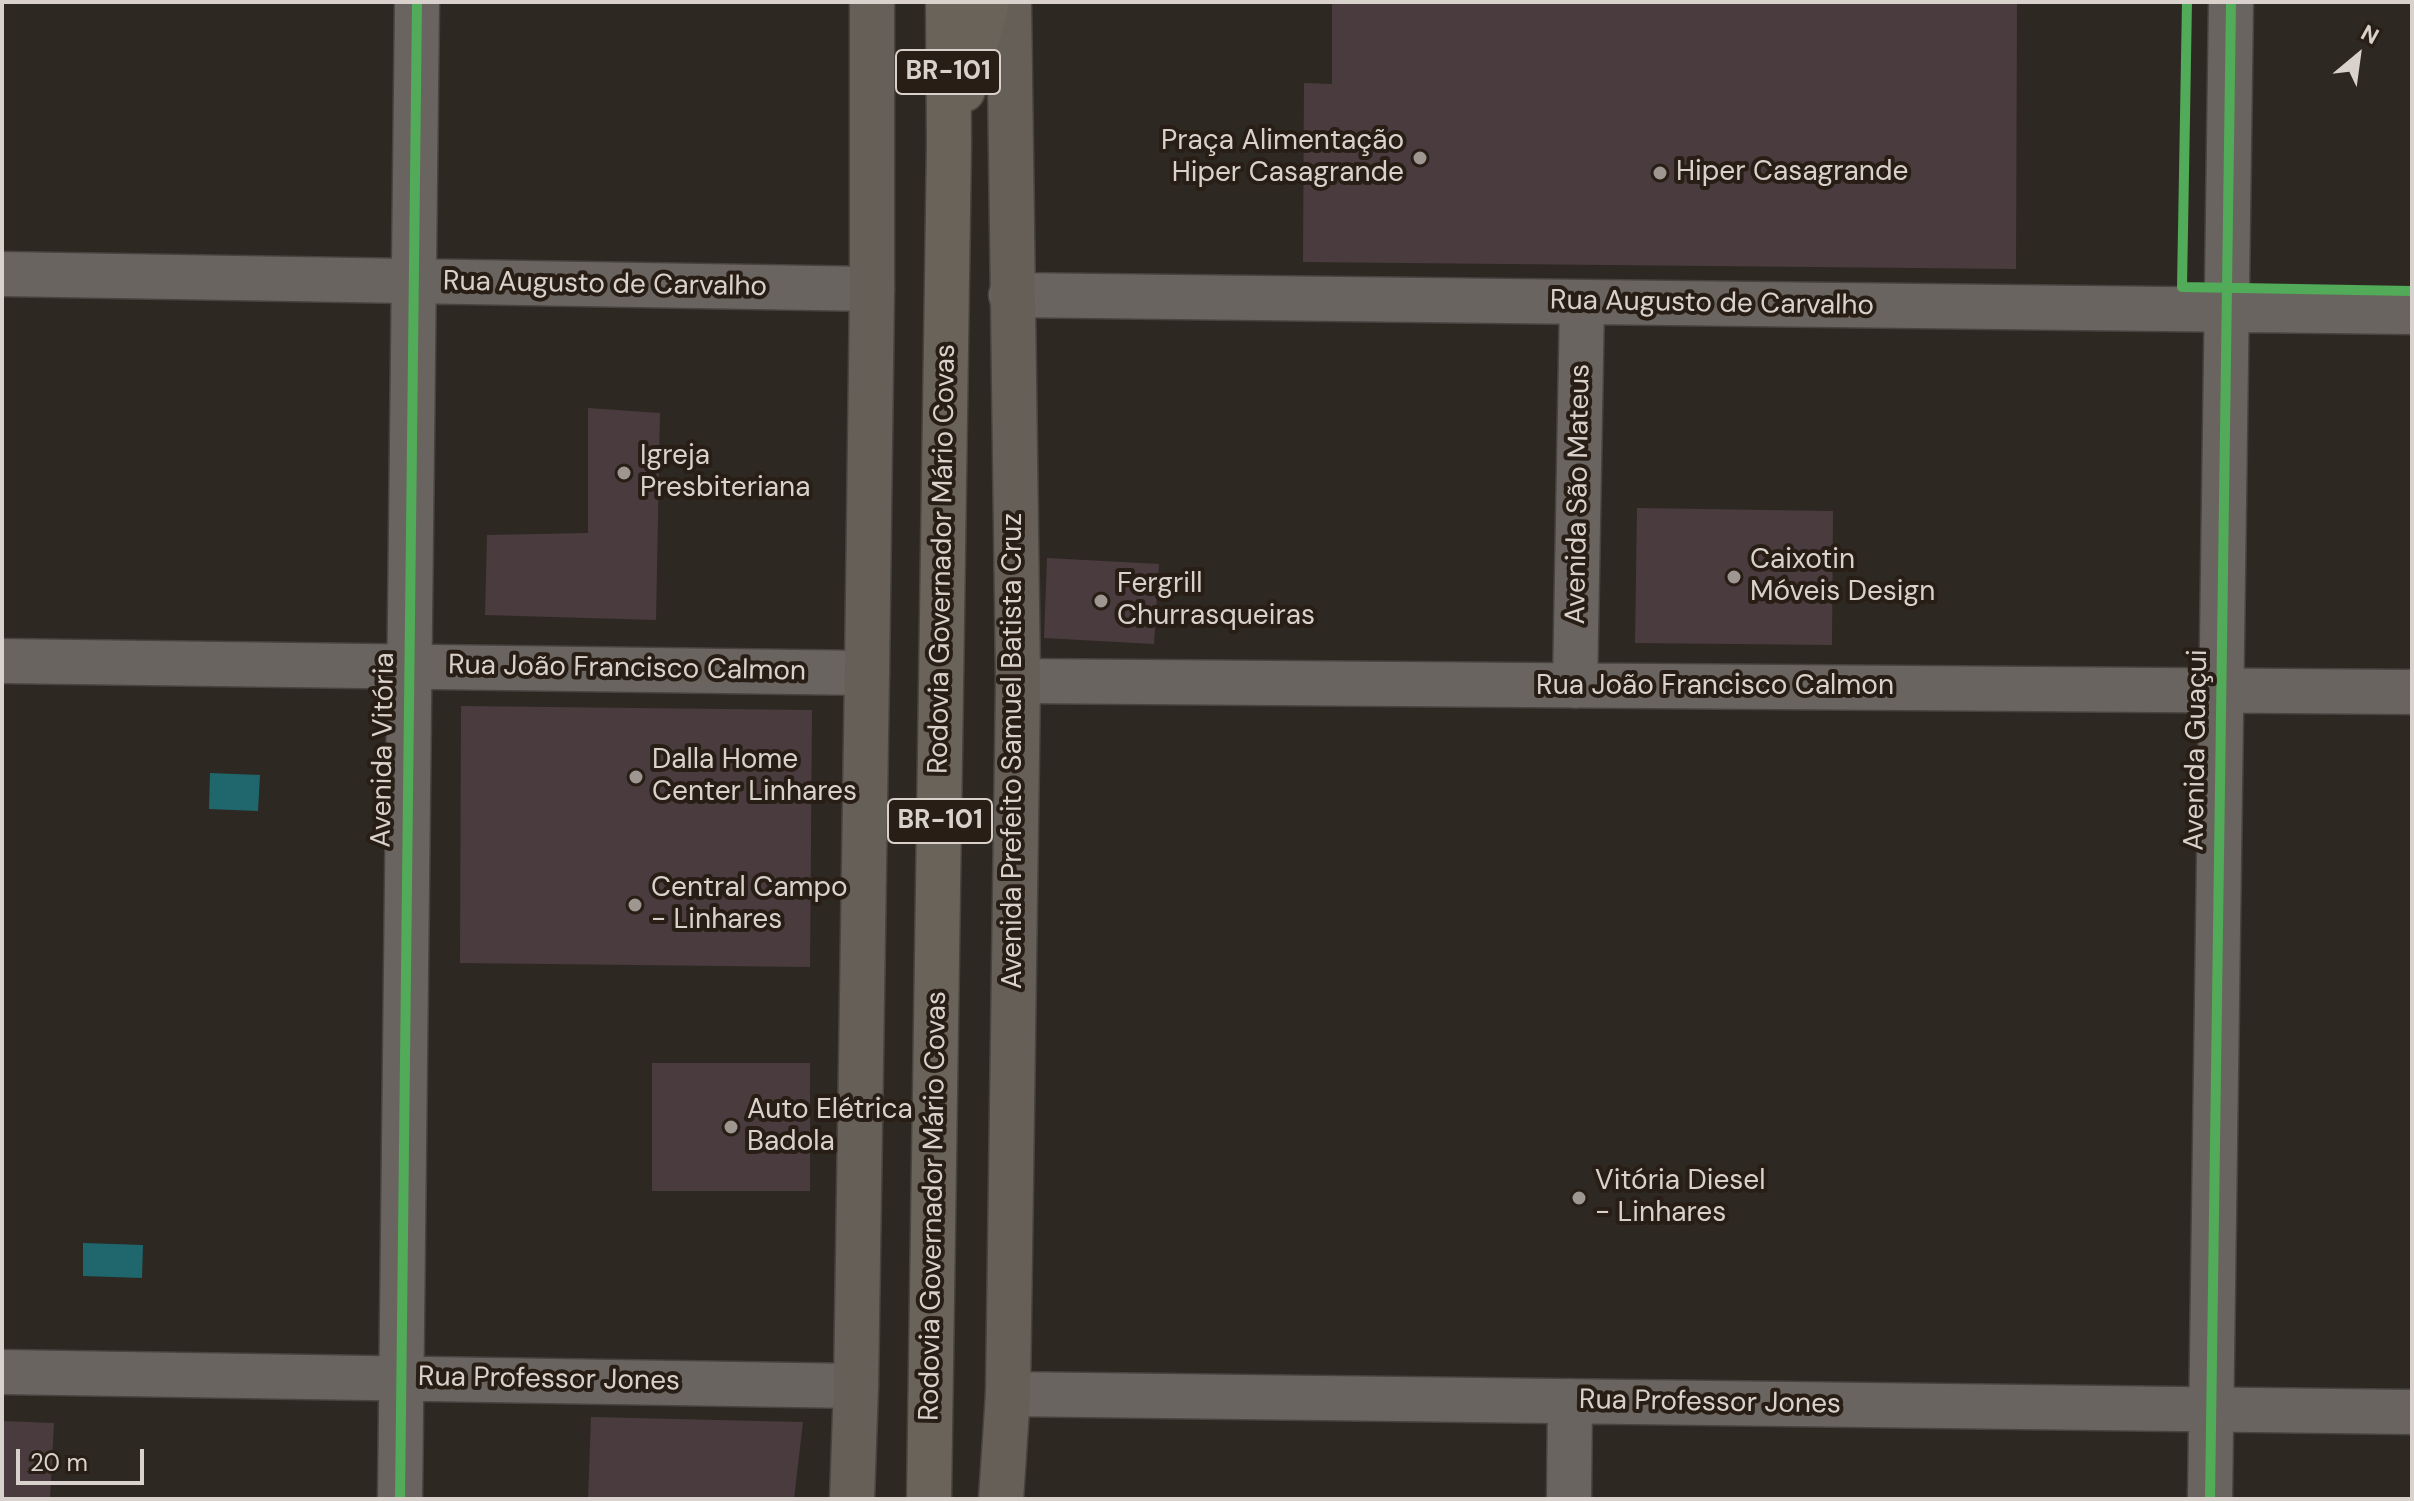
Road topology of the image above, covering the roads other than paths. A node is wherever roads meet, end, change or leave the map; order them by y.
1 (417, 2) edge
2 (872, 2) edge
3 (948, 2) edge
4 (987, 2) edge
5 (1009, 2) edge
6 (2231, 2) edge
7 (949, 143) junction
8 (2, 274) edge
9 (414, 281) junction
10 (872, 289) junction
11 (1011, 295) junction
12 (1582, 302) junction
13 (2227, 310) junction
14 (2412, 312) edge
15 (2, 661) edge
16 (409, 666) junction
17 (867, 673) junction
18 (1018, 681) junction
19 (1575, 686) junction
20 (2221, 691) junction
21 (2412, 692) edge
22 (2, 1372) edge
23 (401, 1378) junction
24 (856, 1386) junction
25 (1008, 1394) junction
26 (1570, 1401) junction
27 (2211, 1409) junction
28 (2412, 1412) edge
29 (400, 1499) edge
30 (852, 1499) edge
31 (929, 1499) edge
32 (1001, 1499) edge
33 (1569, 1499) edge
34 (2210, 1499) edge

1 - 9 street, Avenida Vitória
2 - 10 main road
3 - 7 highway, Rodovia Governador Mário Covas / BR-101
4 - 7 highway
5 - 11 main road, Avenida Prefeito Samuel Batista Cruz
6 - 13 street, Avenida Guaçui
7 - 31 highway, Rodovia Governador Mário Covas / BR-101
8 - 9 street, Rua Augusto de Carvalho
9 - 10 street, Rua Augusto de Carvalho
9 - 16 street, Avenida Vitória
10 - 17 main road
11 - 12 street, Rua Augusto de Carvalho
11 - 18 main road, Avenida Prefeito Samuel Batista Cruz
12 - 13 street, Rua Augusto de Carvalho
12 - 19 street, Avenida São Mateus
13 - 14 street, Rua Augusto de Carvalho
13 - 20 street, Avenida Guaçui
15 - 16 street, Rua João Francisco Calmon
16 - 17 street, Rua João Francisco Calmon
16 - 23 street, Avenida Vitória
17 - 24 main road
18 - 19 street, Rua João Francisco Calmon
18 - 25 main road, Avenida Prefeito Samuel Batista Cruz
19 - 20 street, Rua João Francisco Calmon
20 - 21 street, Rua João Francisco Calmon
20 - 27 street, Avenida Guaçui
22 - 23 street, Rua Professor Jones
23 - 24 street, Rua Professor Jones
23 - 29 street, Avenida Vitória
24 - 30 main road
25 - 26 street, Rua Professor Jones
25 - 32 main road, Avenida Prefeito Samuel Batista Cruz
26 - 27 street, Rua Professor Jones
26 - 33 street
27 - 28 street, Rua Professor Jones
27 - 34 street, Avenida Guaçui

